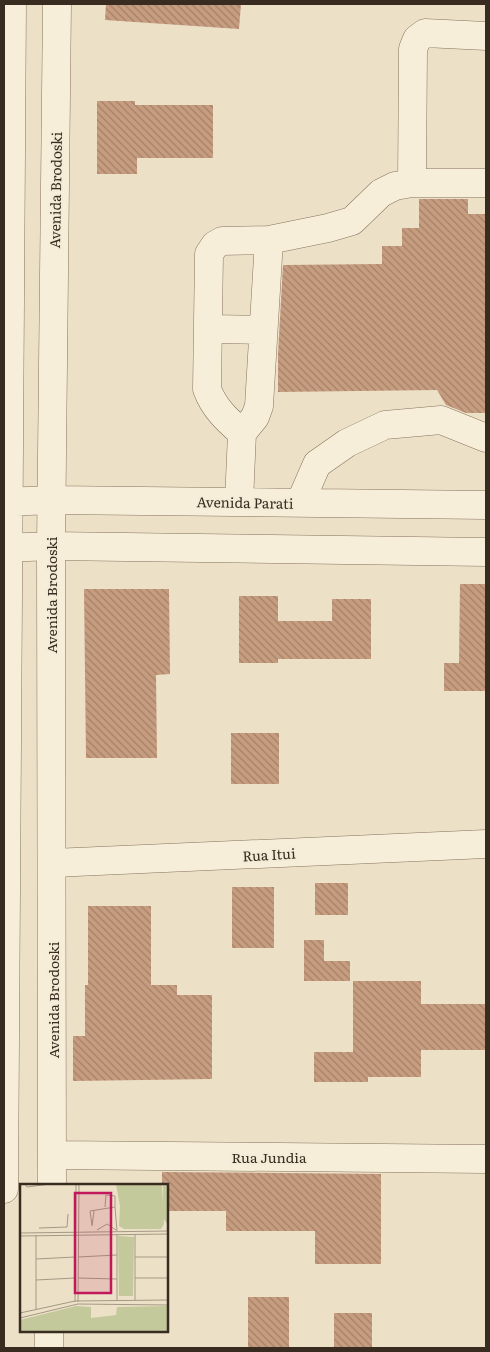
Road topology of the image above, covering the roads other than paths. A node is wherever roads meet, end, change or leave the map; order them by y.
1 (12, 4) edge
2 (57, 4) edge
3 (486, 36) edge
4 (412, 183) junction
5 (486, 183) edge
6 (269, 240) junction
7 (209, 329) junction
8 (263, 330) junction
9 (242, 433) junction
10 (486, 438) edge
11 (52, 500) junction
12 (7, 502) edge
13 (239, 502) junction
14 (300, 503) junction
15 (486, 505) edge
16 (51, 546) junction
17 (6, 548) edge
18 (486, 552) edge
19 (486, 844) edge
20 (53, 863) junction
21 (6, 865) edge
22 (4, 1148) edge
23 (53, 1155) junction
24 (486, 1159) edge
25 (52, 1184) edge
26 (4, 1189) edge
27 (49, 1332) edge
28 (49, 1348) edge

1 - 12 street
2 - 11 street, Avenida Brodoski
3 - 4 street
4 - 5 street
4 - 6 street
6 - 7 street
6 - 8 street
7 - 8 street
7 - 9 street
8 - 9 street
9 - 13 street
10 - 14 street
11 - 12 street, Avenida Parati
11 - 13 street, Avenida Parati
11 - 16 street, Avenida Brodoski
12 - 17 street
13 - 14 street, Avenida Parati
14 - 15 street, Avenida Parati
16 - 17 street
16 - 18 street
16 - 20 street, Avenida Brodoski
17 - 21 street
19 - 20 street, Rua Itui
20 - 23 street, Avenida Brodoski
21 - 22 street
22 - 26 street
23 - 24 street, Rua Jundia
23 - 25 street, Avenida Brodoski
27 - 28 street

